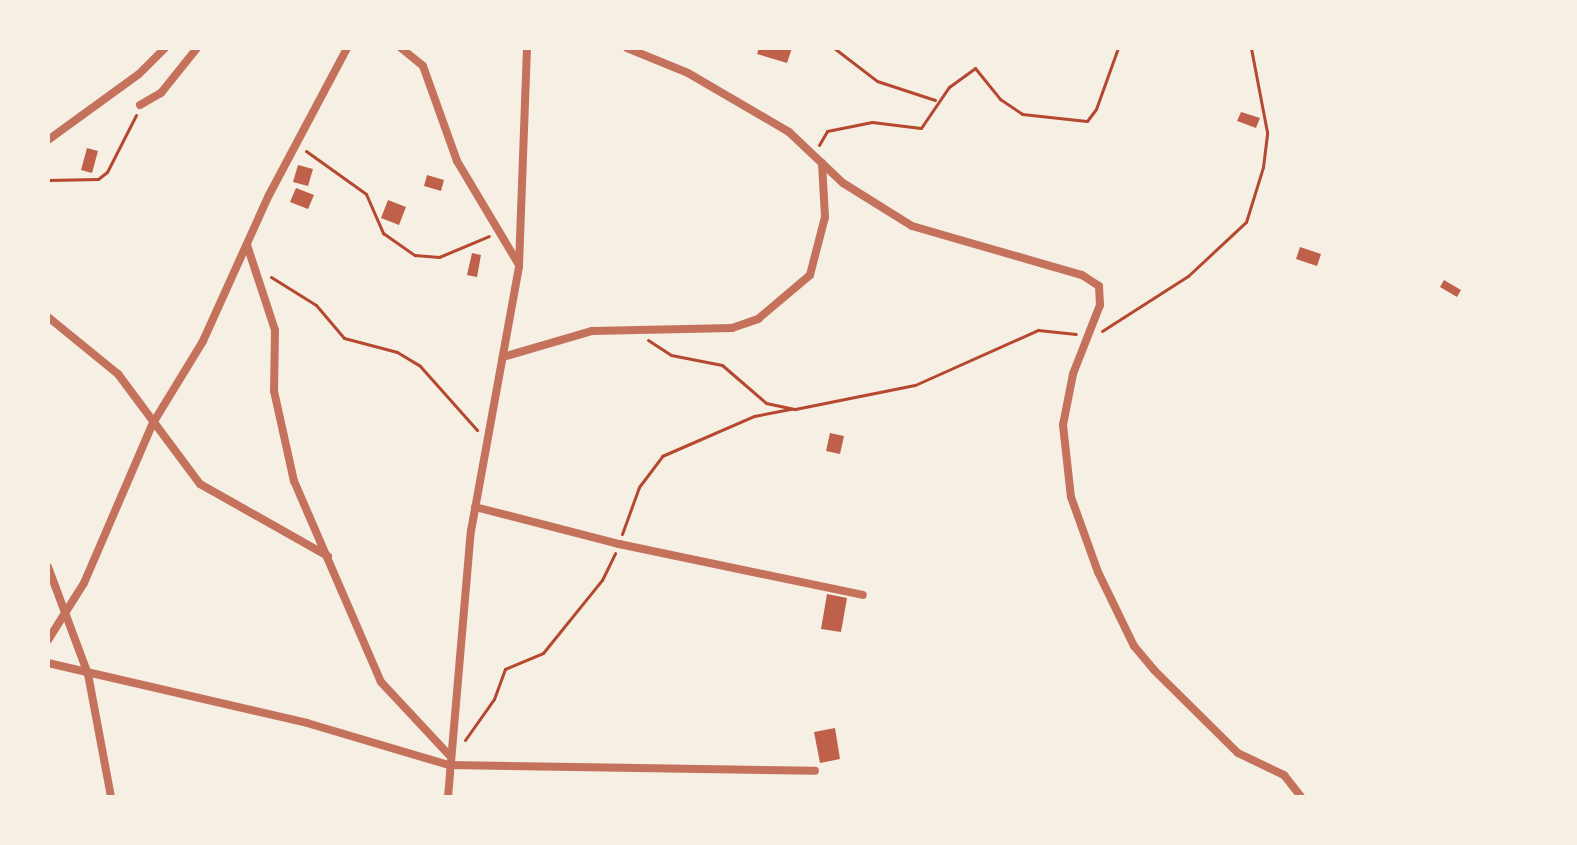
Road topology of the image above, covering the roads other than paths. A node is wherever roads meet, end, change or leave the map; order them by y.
1 (165, 48) edge
2 (197, 48) edge
3 (347, 48) edge
4 (401, 48) edge
5 (527, 48) edge
6 (627, 48) edge
7 (140, 105) road end
8 (48, 140) edge
9 (819, 159) junction
10 (247, 245) junction
11 (519, 266) junction
12 (48, 317) edge
13 (503, 357) junction
14 (153, 423) junction
15 (475, 507) junction
16 (329, 556) junction
17 (48, 567) edge
18 (863, 595) dead end
19 (68, 611) junction
20 (48, 640) edge
21 (48, 663) edge
22 (88, 674) junction
23 (451, 762) junction
24 (815, 771) dead end
25 (111, 797) edge
26 (448, 797) edge
27 (1301, 797) edge

1 - 8 street
2 - 7 street
3 - 10 street
4 - 11 street
5 - 11 street
6 - 9 street
9 - 13 street
9 - 27 street
10 - 14 street
10 - 16 street
11 - 13 street
12 - 14 street
13 - 15 street
14 - 16 street
14 - 19 street
15 - 18 street
15 - 23 street
16 - 23 street
17 - 19 street
19 - 20 street
19 - 22 street
21 - 22 street
22 - 23 street
22 - 25 street
23 - 24 street
23 - 26 street

